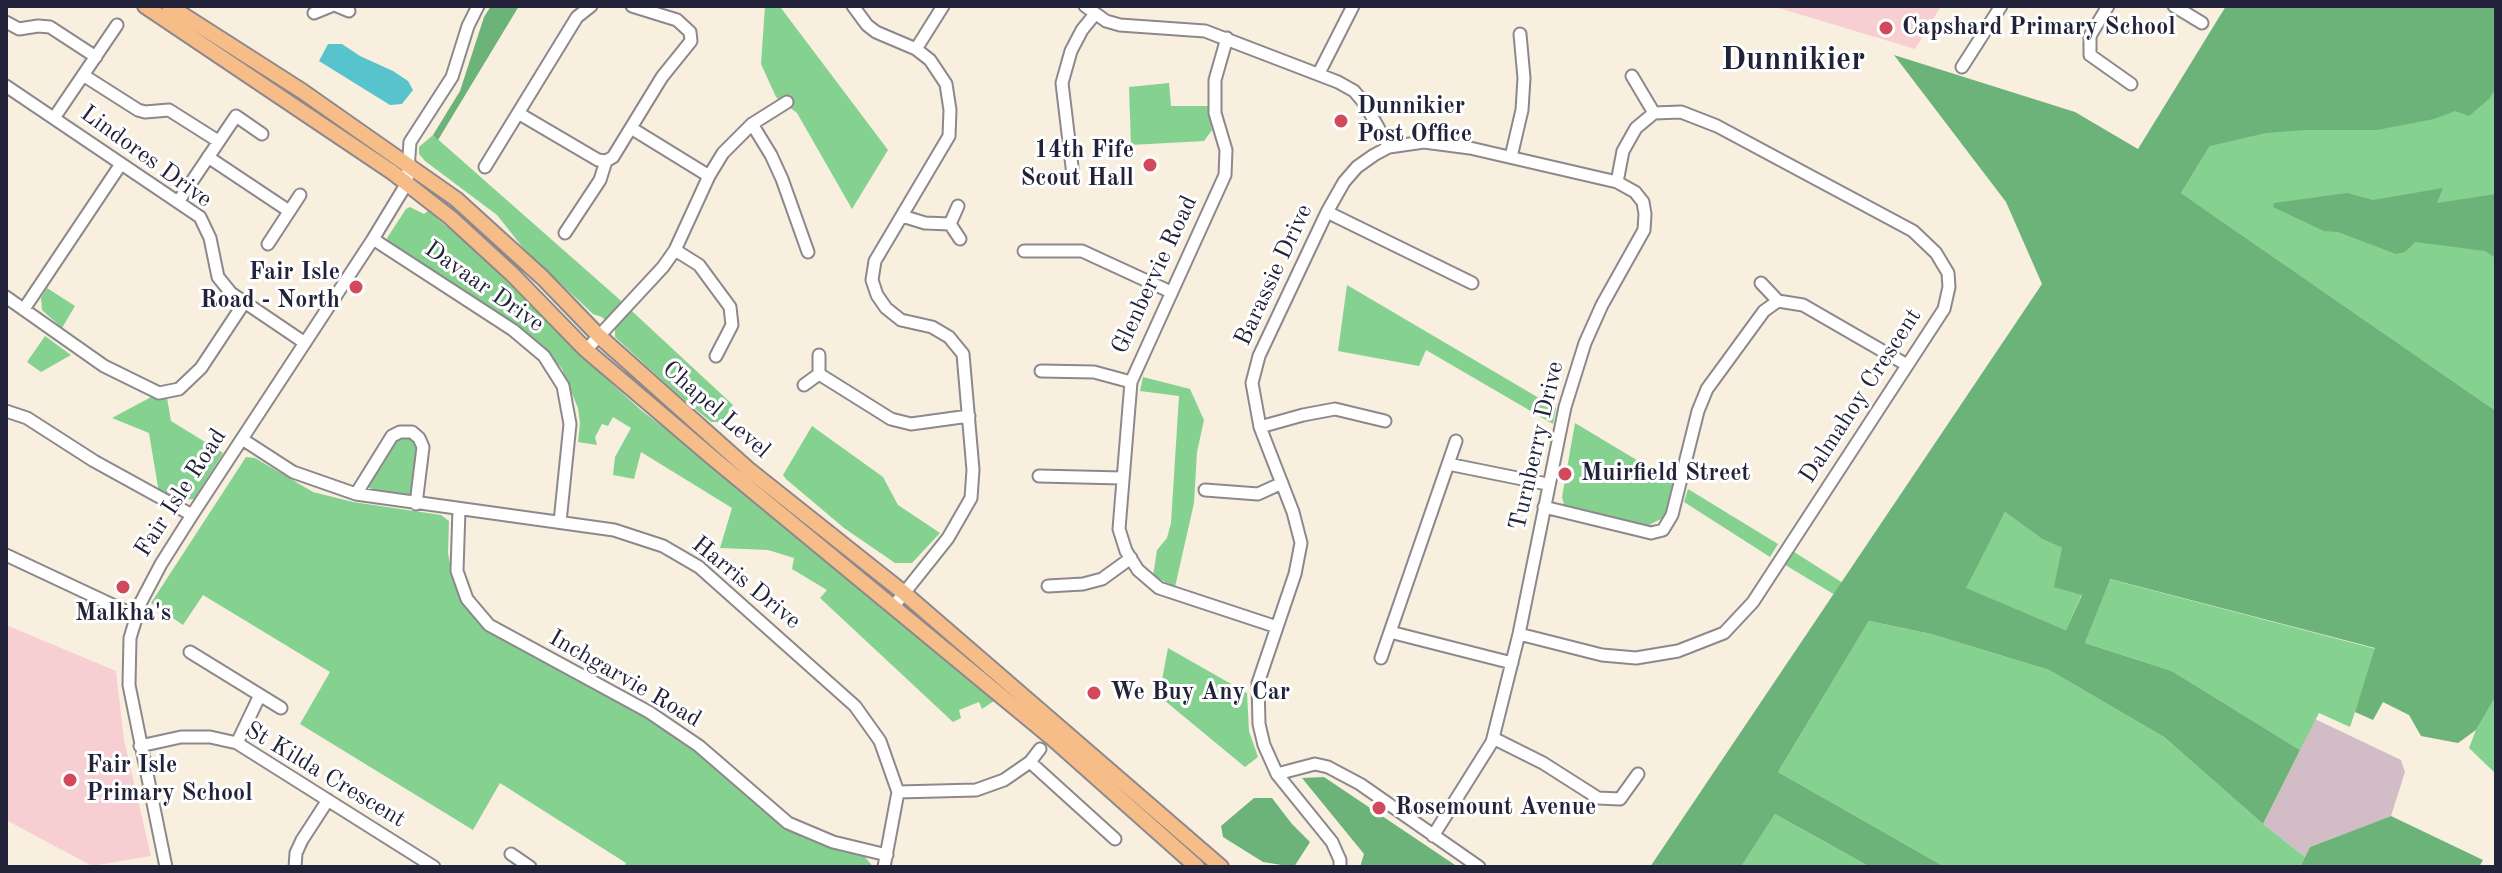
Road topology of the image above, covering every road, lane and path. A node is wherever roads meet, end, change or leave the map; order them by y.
1 (145, 6) edge
2 (169, 6) edge
3 (331, 6) edge
4 (478, 6) edge
5 (591, 6) edge
6 (632, 6) edge
7 (853, 6) edge
8 (943, 6) edge
9 (1085, 6) edge
10 (1353, 6) edge
11 (2001, 6) edge
12 (2108, 6) edge
13 (2174, 6) edge
14 (314, 13) dead end
15 (1095, 14) junction
16 (6, 22) edge
17 (2202, 23) dead end
18 (117, 25) dead end
19 (1520, 34) dead end
20 (1227, 38) junction
21 (916, 49) junction
22 (96, 57) junction
23 (1962, 67) dead end
24 (1319, 73) junction
25 (83, 75) junction
26 (1632, 76) dead end
27 (2131, 84) dead end
28 (6, 86) edge
29 (787, 102) dead end
30 (518, 113) junction
31 (1654, 113) junction
32 (54, 118) junction
33 (752, 124) junction
34 (631, 128) junction
35 (262, 134) dead end
36 (218, 141) junction
37 (1389, 147) junction
38 (208, 157) junction
39 (1511, 157) junction
40 (606, 161) junction
41 (121, 164) junction
42 (408, 165) junction
43 (485, 167) dead end
44 (1073, 175) dead end
45 (709, 176) junction
46 (1617, 182) junction
47 (407, 183) junction
48 (300, 195) dead end
49 (178, 202) junction
50 (958, 206) dead end
51 (289, 211) junction
52 (1327, 212) junction
53 (902, 216) junction
54 (950, 224) junction
55 (565, 233) dead end
56 (373, 239) junction
57 (960, 239) dead end
58 (268, 244) dead end
59 (675, 250) junction
60 (1024, 251) dead end
61 (808, 252) dead end
62 (1472, 283) dead end
63 (1761, 283) dead end
64 (1171, 292) junction
65 (6, 297) edge
66 (1778, 301) junction
67 (244, 303) junction
68 (24, 309) junction
69 (599, 336) junction
70 (305, 343) junction
71 (586, 350) junction
72 (819, 355) dead end
73 (716, 356) dead end
74 (1907, 365) junction
75 (1041, 371) dead end
76 (819, 374) junction
77 (1131, 382) junction
78 (804, 385) dead end
79 (6, 411) edge
80 (969, 416) junction
81 (1385, 421) dead end
82 (1260, 427) junction
83 (242, 439) junction
84 (1456, 441) dead end
85 (1448, 464) junction
86 (1039, 476) dead end
87 (1122, 478) junction
88 (1282, 483) junction
89 (1547, 484) junction
90 (1205, 490) dead end
91 (356, 494) junction
92 (416, 504) junction
93 (1544, 507) junction
94 (459, 509) junction
95 (192, 515) junction
96 (560, 522) junction
97 (6, 555) edge
98 (1131, 558) junction
99 (1048, 586) dead end
100 (904, 593) junction
101 (893, 607) junction
102 (136, 616) junction
103 (1277, 627) junction
104 (1390, 632) junction
105 (1519, 634) junction
106 (190, 652) dead end
107 (1381, 658) dead end
108 (1512, 663) junction
109 (260, 695) junction
110 (281, 708) dead end
111 (1493, 738) junction
112 (237, 743) junction
113 (140, 746) junction
114 (1040, 749) dead end
115 (1030, 762) junction
116 (1277, 774) junction
117 (1638, 774) dead end
118 (898, 792) junction
119 (328, 800) junction
120 (1433, 836) junction
121 (1115, 839) dead end
122 (511, 854) dead end
123 (885, 861) edge
124 (166, 867) edge
125 (295, 867) edge
126 (434, 867) edge
127 (530, 867) edge
128 (1197, 867) edge
129 (1221, 867) edge
130 (1340, 867) edge
131 (1479, 867) edge

1 - 47 main road, Chapel Level
2 - 42 main road, Chapel Level
3 - 14 street
4 - 42 street
5 - 30 street
6 - 34 street
7 - 21 street
8 - 21 street
9 - 15 street
10 - 24 street
11 - 23 street
12 - 27 street
13 - 17 street
15 - 20 street
15 - 44 street
16 - 22 street
18 - 22 street
19 - 39 street
20 - 24 street
20 - 64 street, Glenbervie Road
21 - 53 street
22 - 25 street
24 - 37 street
25 - 32 street
25 - 36 street
26 - 31 street
28 - 32 street, Lindores Drive
29 - 33 street
30 - 40 street
30 - 43 street
31 - 46 street
31 - 74 street, Dalmahoy Crescent
32 - 41 street, Lindores Drive
33 - 45 street
33 - 61 street
34 - 40 street
34 - 45 street
35 - 36 street
36 - 38 street
37 - 39 street, Barassie Drive
37 - 52 street, Barassie Drive
38 - 49 street
38 - 51 street
39 - 46 street
40 - 55 street
41 - 49 street, Lindores Drive
41 - 68 street
42 - 47 street
42 - 69 main road, Chapel Level
45 - 59 street
46 - 89 street, Turnberry Drive
47 - 56 street, Fair Isle Road
47 - 71 main road, Chapel Level
48 - 51 street
49 - 67 street, Lindores Drive
50 - 54 street
51 - 58 street
52 - 62 street
52 - 82 street, Barassie Drive
53 - 54 street
53 - 80 street
54 - 57 street
56 - 70 street, Fair Isle Road
56 - 96 street, Davaar Drive
59 - 69 street
59 - 73 street
60 - 64 street
63 - 66 street
64 - 77 street, Glenbervie Road
65 - 68 street
66 - 74 street
66 - 93 street
67 - 68 street
67 - 70 street, Lindores Drive
69 - 71 street
69 - 100 main road, Chapel Level
70 - 83 street, Fair Isle Road
71 - 101 main road, Chapel Level
72 - 76 street
74 - 105 street, Dalmahoy Crescent
75 - 77 street
76 - 78 street
76 - 80 street
77 - 87 street, Glenbervie Road
79 - 95 street
80 - 100 street
81 - 82 street
82 - 88 street, Barassie Drive
83 - 91 street, Harris Drive
83 - 95 street, Fair Isle Road
84 - 85 street
85 - 89 street
85 - 104 street
86 - 87 street
87 - 98 street, Glenbervie Road
88 - 90 street
88 - 103 street, Barassie Drive
89 - 93 street, Turnberry Drive
91 - 92 street, Harris Drive
91 - 92 street
92 - 94 street, Harris Drive
93 - 105 street, Turnberry Drive
94 - 96 street, Harris Drive
94 - 123 street, Inchgarvie Road
95 - 102 street, Fair Isle Road
96 - 118 street, Harris Drive
97 - 102 street
98 - 99 street
98 - 103 street, Glenbervie Road
100 - 101 street
100 - 129 main road, Chapel Level
101 - 128 main road, Chapel Level
102 - 113 street, Fair Isle Road
103 - 116 street, Barassie Drive
104 - 107 street
104 - 108 street
105 - 108 street, Turnberry Drive
106 - 109 street
108 - 111 street, Turnberry Drive
109 - 110 street
109 - 112 street
111 - 117 street
111 - 120 street, Turnberry Drive
112 - 113 street, St Kilda Crescent
112 - 119 street, St Kilda Crescent
113 - 124 street, Fair Isle Road
114 - 115 street
115 - 118 street
115 - 121 street
116 - 120 street
116 - 130 street, Barassie Drive
118 - 123 street, Harris Drive
119 - 125 street
119 - 126 street, St Kilda Crescent
120 - 131 street
122 - 127 street

